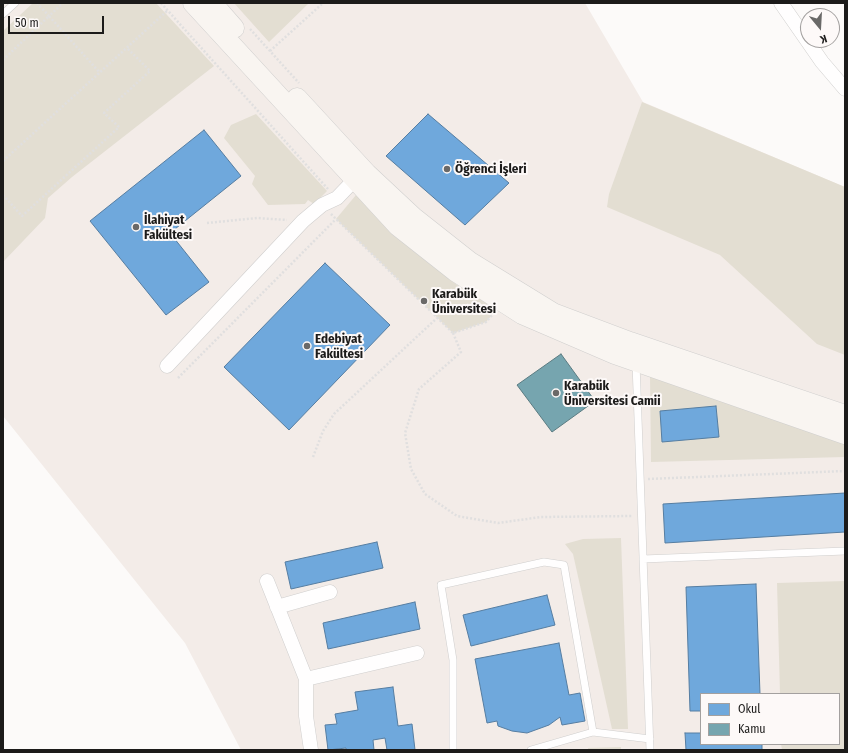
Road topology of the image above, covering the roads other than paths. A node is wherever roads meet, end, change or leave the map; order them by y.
1 (15, 3) edge
2 (192, 3) edge
3 (212, 3) edge
4 (781, 3) edge
5 (3, 14) edge
6 (845, 89) edge
7 (359, 175) junction
8 (636, 361) junction
9 (167, 366) dead end
10 (845, 415) edge
11 (845, 434) edge
12 (845, 551) edge
13 (643, 559) junction
14 (267, 581) dead end
15 (330, 592) dead end
16 (277, 607) junction
17 (417, 653) dead end
18 (306, 679) junction
19 (593, 732) junction
20 (650, 739) junction
21 (312, 750) edge
22 (453, 750) edge
23 (531, 750) edge
24 (650, 750) edge

1 - 5 lane
2 - 7 main road
3 - 7 main road
4 - 6 street
7 - 8 main road
7 - 9 street
7 - 10 main road
8 - 11 main road
8 - 13 lane
12 - 13 lane
13 - 20 lane
14 - 16 street
15 - 16 street
16 - 18 street
17 - 18 street
18 - 21 street
19 - 20 lane
19 - 22 lane
19 - 23 lane
20 - 24 lane

